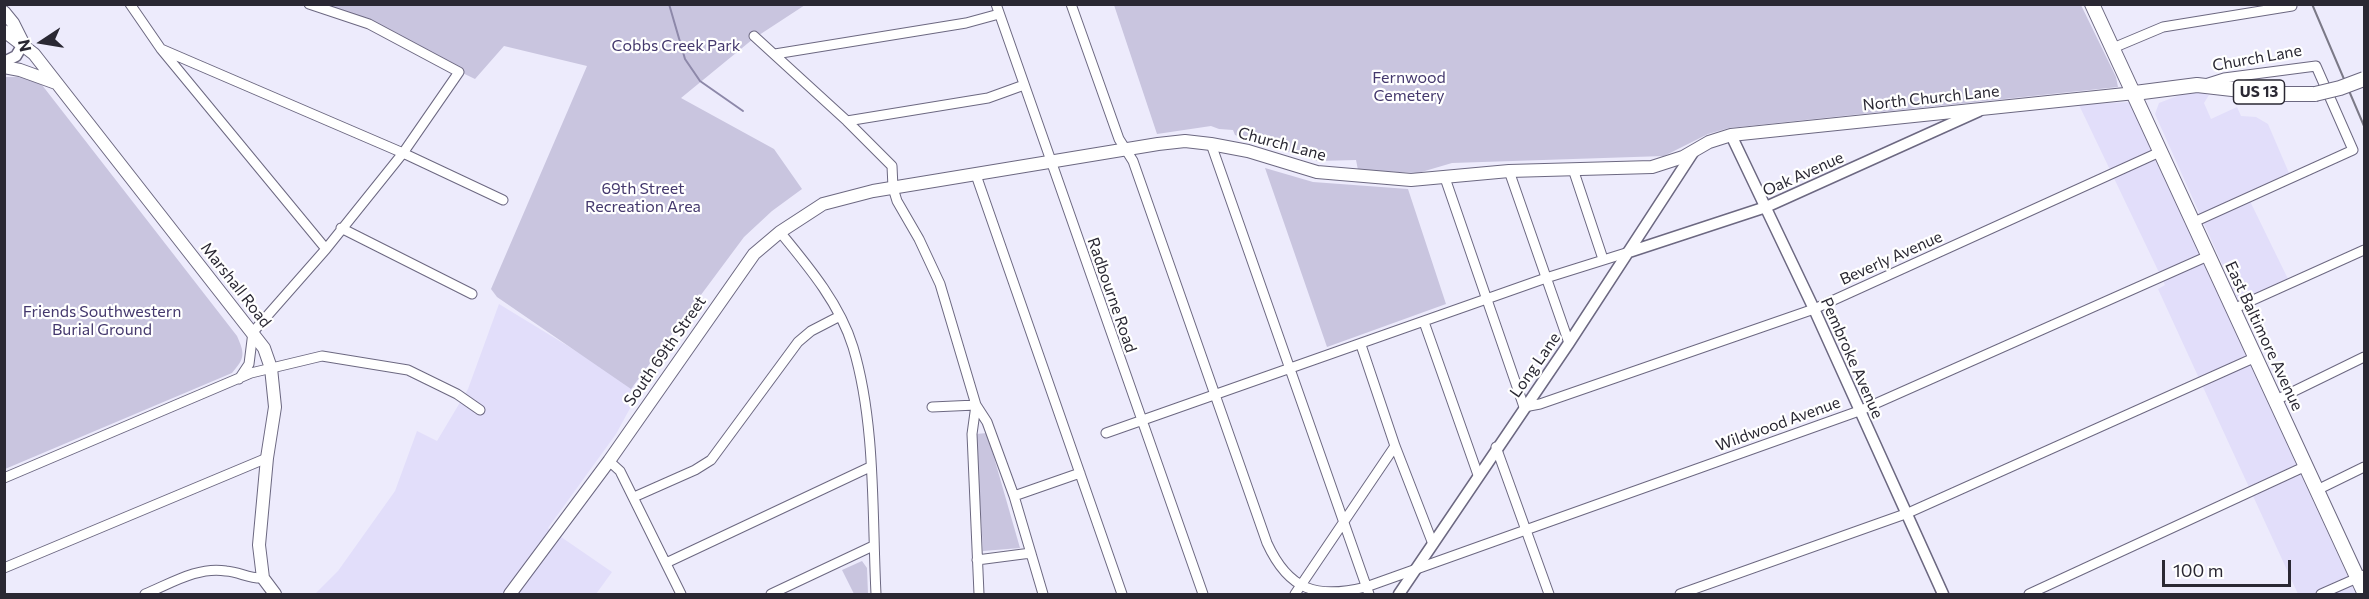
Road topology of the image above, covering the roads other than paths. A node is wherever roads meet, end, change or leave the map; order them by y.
1 (130, 4) edge
2 (309, 4) edge
3 (1071, 4) edge
4 (2092, 4) edge
5 (2292, 6) dead end
6 (997, 9) edge
7 (4, 12) edge
8 (4, 31) edge
9 (754, 36) dead end
10 (23, 44) junction
11 (2113, 48) junction
12 (161, 49) junction
13 (775, 54) junction
14 (4, 62) edge
15 (4, 68) edge
16 (2364, 78) edge
17 (57, 84) junction
18 (1023, 85) junction
19 (2204, 85) junction
20 (2135, 93) junction
21 (1984, 108) junction
22 (847, 121) junction
23 (1731, 135) junction
24 (1211, 144) junction
25 (1126, 150) junction
26 (1694, 151) junction
27 (2162, 151) junction
28 (403, 153) junction
29 (1050, 162) junction
30 (1573, 169) junction
31 (1509, 171) junction
32 (976, 176) junction
33 (1445, 178) junction
34 (893, 188) junction
35 (503, 201) dead end
36 (1766, 207) junction
37 (2194, 222) junction
38 (341, 228) junction
39 (780, 232) junction
40 (326, 249) junction
41 (2364, 250) edge
42 (1629, 252) junction
43 (2208, 256) junction
44 (1603, 259) junction
45 (1546, 278) junction
46 (472, 294) dead end
47 (1487, 299) junction
48 (1814, 309) junction
49 (2234, 309) junction
50 (840, 316) junction
51 (1424, 322) junction
52 (253, 332) junction
53 (1569, 343) junction
54 (1361, 345) junction
55 (2256, 357) junction
56 (2364, 357) edge
57 (271, 368) junction
58 (1289, 370) junction
59 (239, 379) junction
60 (1215, 395) junction
61 (2276, 400) junction
62 (976, 405) junction
63 (932, 407) dead end
64 (1524, 407) junction
65 (480, 410) dead end
66 (1859, 411) junction
67 (1141, 421) junction
68 (1106, 433) dead end
69 (1395, 446) junction
70 (1496, 447) junction
71 (267, 458) junction
72 (609, 461) junction
73 (2306, 466) junction
74 (870, 467) junction
75 (2364, 467) edge
76 (1080, 473) junction
77 (1478, 475) junction
78 (4, 478) edge
79 (2317, 490) junction
80 (1014, 496) junction
81 (634, 497) junction
82 (1908, 513) junction
83 (1343, 523) junction
84 (1526, 531) junction
85 (1433, 544) junction
86 (873, 546) junction
87 (1031, 553) junction
88 (977, 560) junction
89 (666, 563) junction
90 (4, 568) edge
91 (1416, 570) junction
92 (2361, 576) edge
93 (263, 578) junction
94 (1298, 591) edge
95 (1367, 591) edge
96 (2364, 592) edge
97 (145, 594) edge
98 (275, 594) edge
99 (510, 594) edge
100 (681, 594) edge
101 (771, 594) edge
102 (876, 594) edge
103 (979, 594) edge
104 (1043, 594) edge
105 (1122, 594) edge
106 (1203, 594) edge
107 (1399, 594) edge
108 (1549, 594) edge
109 (1680, 594) edge
110 (1943, 594) edge
111 (2029, 594) edge
112 (2321, 594) edge

1 - 12 street
2 - 28 street
3 - 25 street
4 - 11 main road, East Baltimore Avenue
5 - 11 street
6 - 13 street
6 - 18 street, Radbourne Road
7 - 10 main road, Marshall Road
8 - 10 main road, Marshall Road
9 - 13 street
10 - 14 street
10 - 17 main road, Marshall Road
11 - 20 main road, East Baltimore Avenue
12 - 28 street
12 - 40 street
13 - 22 street
15 - 17 main road
16 - 19 main road, US 13, bridge
17 - 52 main road, Marshall Road
18 - 22 street
18 - 29 street, Radbourne Road
19 - 20 main road, US 13
19 - 37 street, Church Lane
20 - 21 main road, North Church Lane
20 - 27 main road, East Baltimore Avenue
21 - 23 main road, North Church Lane
21 - 36 street, Oak Avenue
22 - 34 street
23 - 26 main road, Church Lane
23 - 36 street, Pembroke Avenue
24 - 25 main road, Church Lane
24 - 33 main road, Church Lane
24 - 58 street
25 - 29 main road, Church Lane
25 - 60 street
26 - 30 main road, Church Lane
26 - 42 street, Long Lane
27 - 37 main road, East Baltimore Avenue
27 - 48 street, Beverly Avenue
28 - 35 street
28 - 38 street
29 - 32 main road, Church Lane
29 - 67 street, Radbourne Road
30 - 31 main road, Church Lane
30 - 44 street
31 - 33 main road, Church Lane
31 - 45 street
32 - 34 main road, Church Lane
32 - 76 street
33 - 47 street
34 - 39 main road, South 69th Street
34 - 62 street
36 - 42 street, Oak Avenue
36 - 48 street, Pembroke Avenue
37 - 43 main road, East Baltimore Avenue
38 - 40 street
38 - 46 street
39 - 50 street
39 - 72 main road, South 69th Street
40 - 52 street
41 - 49 street
42 - 44 street
42 - 53 street, Long Lane
43 - 49 main road, East Baltimore Avenue
43 - 66 street, Wildwood Avenue
44 - 45 street
45 - 47 street
45 - 53 street
47 - 51 street
47 - 64 street
48 - 64 street, Beverly Avenue
48 - 66 street, Pembroke Avenue
49 - 55 main road, East Baltimore Avenue
50 - 74 street
50 - 81 street
51 - 54 street
51 - 77 street
52 - 57 main road, Marshall Road
52 - 59 street
53 - 64 street, Long Lane
54 - 58 street
54 - 69 street
55 - 61 main road, East Baltimore Avenue
55 - 82 street
56 - 61 street
57 - 59 street
57 - 65 street
57 - 71 main road, Marshall Road
58 - 60 street
58 - 83 street
59 - 78 street
60 - 67 street
60 - 94 street
61 - 73 main road, East Baltimore Avenue
62 - 63 street
62 - 80 street
62 - 88 street
64 - 70 street, Long Lane
66 - 82 street, Pembroke Avenue
66 - 84 street, Wildwood Avenue
67 - 68 street
67 - 106 street, Radbourne Road
69 - 83 street
69 - 85 street
70 - 77 street, Long Lane
70 - 84 street
71 - 90 street
71 - 93 main road, Marshall Road
72 - 81 street
72 - 99 main road, South 69th Street
73 - 79 main road, East Baltimore Avenue
73 - 111 street
74 - 86 street
74 - 89 street
75 - 79 street
76 - 80 street
76 - 105 street
77 - 85 street, Long Lane
79 - 92 main road, East Baltimore Avenue
80 - 87 street
81 - 89 street
82 - 109 street
82 - 110 street, Pembroke Avenue
83 - 94 street
83 - 95 street
84 - 91 street, Wildwood Avenue
84 - 108 street
85 - 91 street, Long Lane
86 - 101 street
86 - 102 street
87 - 88 street
87 - 104 street
88 - 103 street
89 - 100 street
91 - 95 street, Wildwood Avenue
91 - 107 street, Long Lane
92 - 96 main road, East Baltimore Avenue
92 - 112 street
93 - 97 street
93 - 98 main road, Marshall Road
94 - 95 street, Wildwood Avenue

